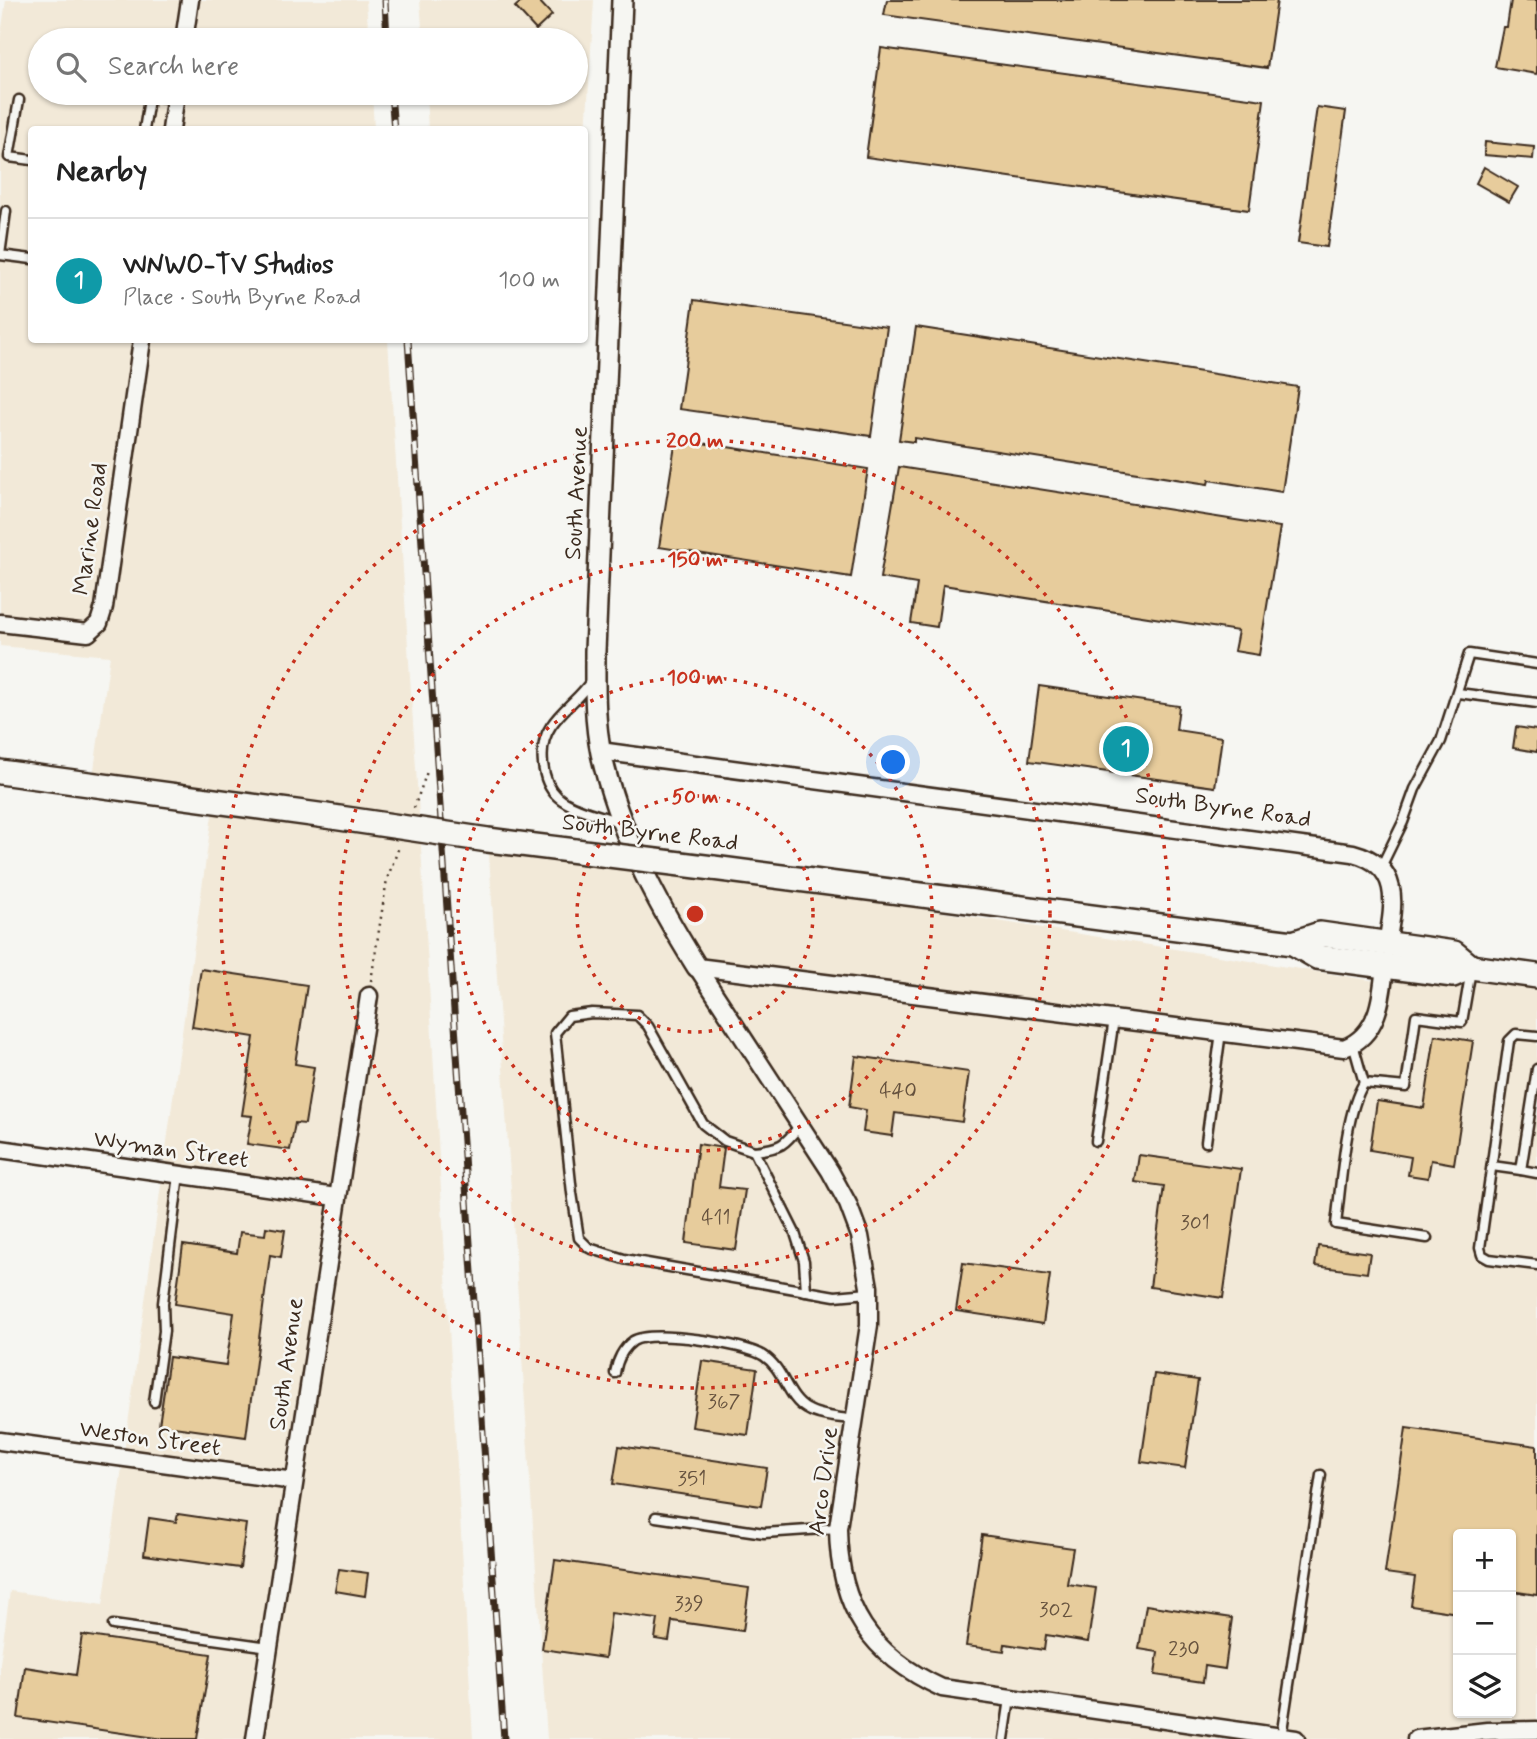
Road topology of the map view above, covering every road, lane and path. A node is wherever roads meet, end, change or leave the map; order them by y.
1 (190, 0) edge
2 (622, 0) edge
3 (186, 28) edge
4 (19, 100) dead end
5 (148, 105) edge
6 (175, 105) edge
7 (145, 126) edge
8 (172, 126) edge
9 (28, 160) edge
10 (6, 211) dead end
11 (28, 259) edge
12 (142, 343) edge
13 (0, 623) edge
14 (1537, 664) edge
15 (595, 675) junction
16 (1458, 693) junction
17 (1537, 703) edge
18 (600, 751) junction
19 (428, 769) dead end
20 (0, 772) edge
21 (410, 818) dead end
22 (622, 824) junction
23 (401, 842) dead end
24 (1381, 867) junction
25 (1386, 955) junction
26 (696, 967) junction
27 (1471, 967) junction
28 (1537, 976) edge
29 (369, 996) joint
30 (1114, 1019) junction
31 (1221, 1032) junction
32 (1537, 1036) edge
33 (1353, 1044) junction
34 (1537, 1069) edge
35 (1364, 1083) junction
36 (800, 1124) junction
37 (1096, 1141) dead end
38 (1206, 1142) dead end
39 (0, 1149) edge
40 (754, 1151) junction
41 (1492, 1166) junction
42 (1521, 1170) junction
43 (1537, 1173) edge
44 (179, 1174) junction
45 (336, 1197) junction
46 (1427, 1238) dead end
47 (1537, 1265) edge
48 (806, 1291) junction
49 (869, 1293) junction
50 (615, 1373) dead end
51 (154, 1402) dead end
52 (854, 1420) junction
53 (0, 1441) edge
54 (1321, 1475) dead end
55 (294, 1481) junction
56 (656, 1517) dead end
57 (838, 1528) junction
58 (113, 1625) dead end
59 (269, 1647) junction
60 (1010, 1699) junction
61 (1537, 1730) edge
62 (1205, 1733) edge
63 (1289, 1738) edge
64 (255, 1739) edge
65 (1004, 1739) edge
66 (1416, 1739) edge

1 - 3 street
2 - 15 street, South Avenue
4 - 9 lane
5 - 7 lane
6 - 8 street
10 - 11 lane
12 - 13 street, Marine Road
14 - 16 lane
15 - 18 street, South Avenue
15 - 22 lane
16 - 17 lane
16 - 24 lane
18 - 22 street, South Avenue
18 - 24 street, South Byrne Road
19 - 21 path
20 - 25 main road, South Byrne Road, bridge
22 - 26 street, South Avenue
23 - 29 path
24 - 25 street
25 - 27 main road, South Byrne Road
25 - 33 street
26 - 30 street
26 - 36 street, Arco Drive
27 - 28 main road, South Byrne Road
27 - 35 lane
29 - 45 street, South Avenue
30 - 31 street
30 - 37 lane
31 - 33 street
31 - 38 lane
32 - 41 lane
33 - 35 lane
34 - 42 lane
35 - 46 lane
36 - 40 lane
36 - 49 street, Arco Drive
39 - 44 street, Wyman Street
40 - 48 lane
40 - 48 lane
41 - 42 lane
41 - 47 lane
42 - 43 lane
44 - 45 street, Wyman Street
44 - 51 lane
45 - 55 street, South Avenue
48 - 49 lane
49 - 52 street, Arco Drive
50 - 52 lane
52 - 57 street, Arco Drive
53 - 55 street, Weston Street
54 - 63 lane
55 - 59 street, South Avenue
56 - 57 lane
57 - 60 street, Arco Drive
58 - 59 lane
59 - 64 street, South Avenue
60 - 62 street, Arco Drive
60 - 65 lane
61 - 66 street
62 - 63 street, Arco Drive

